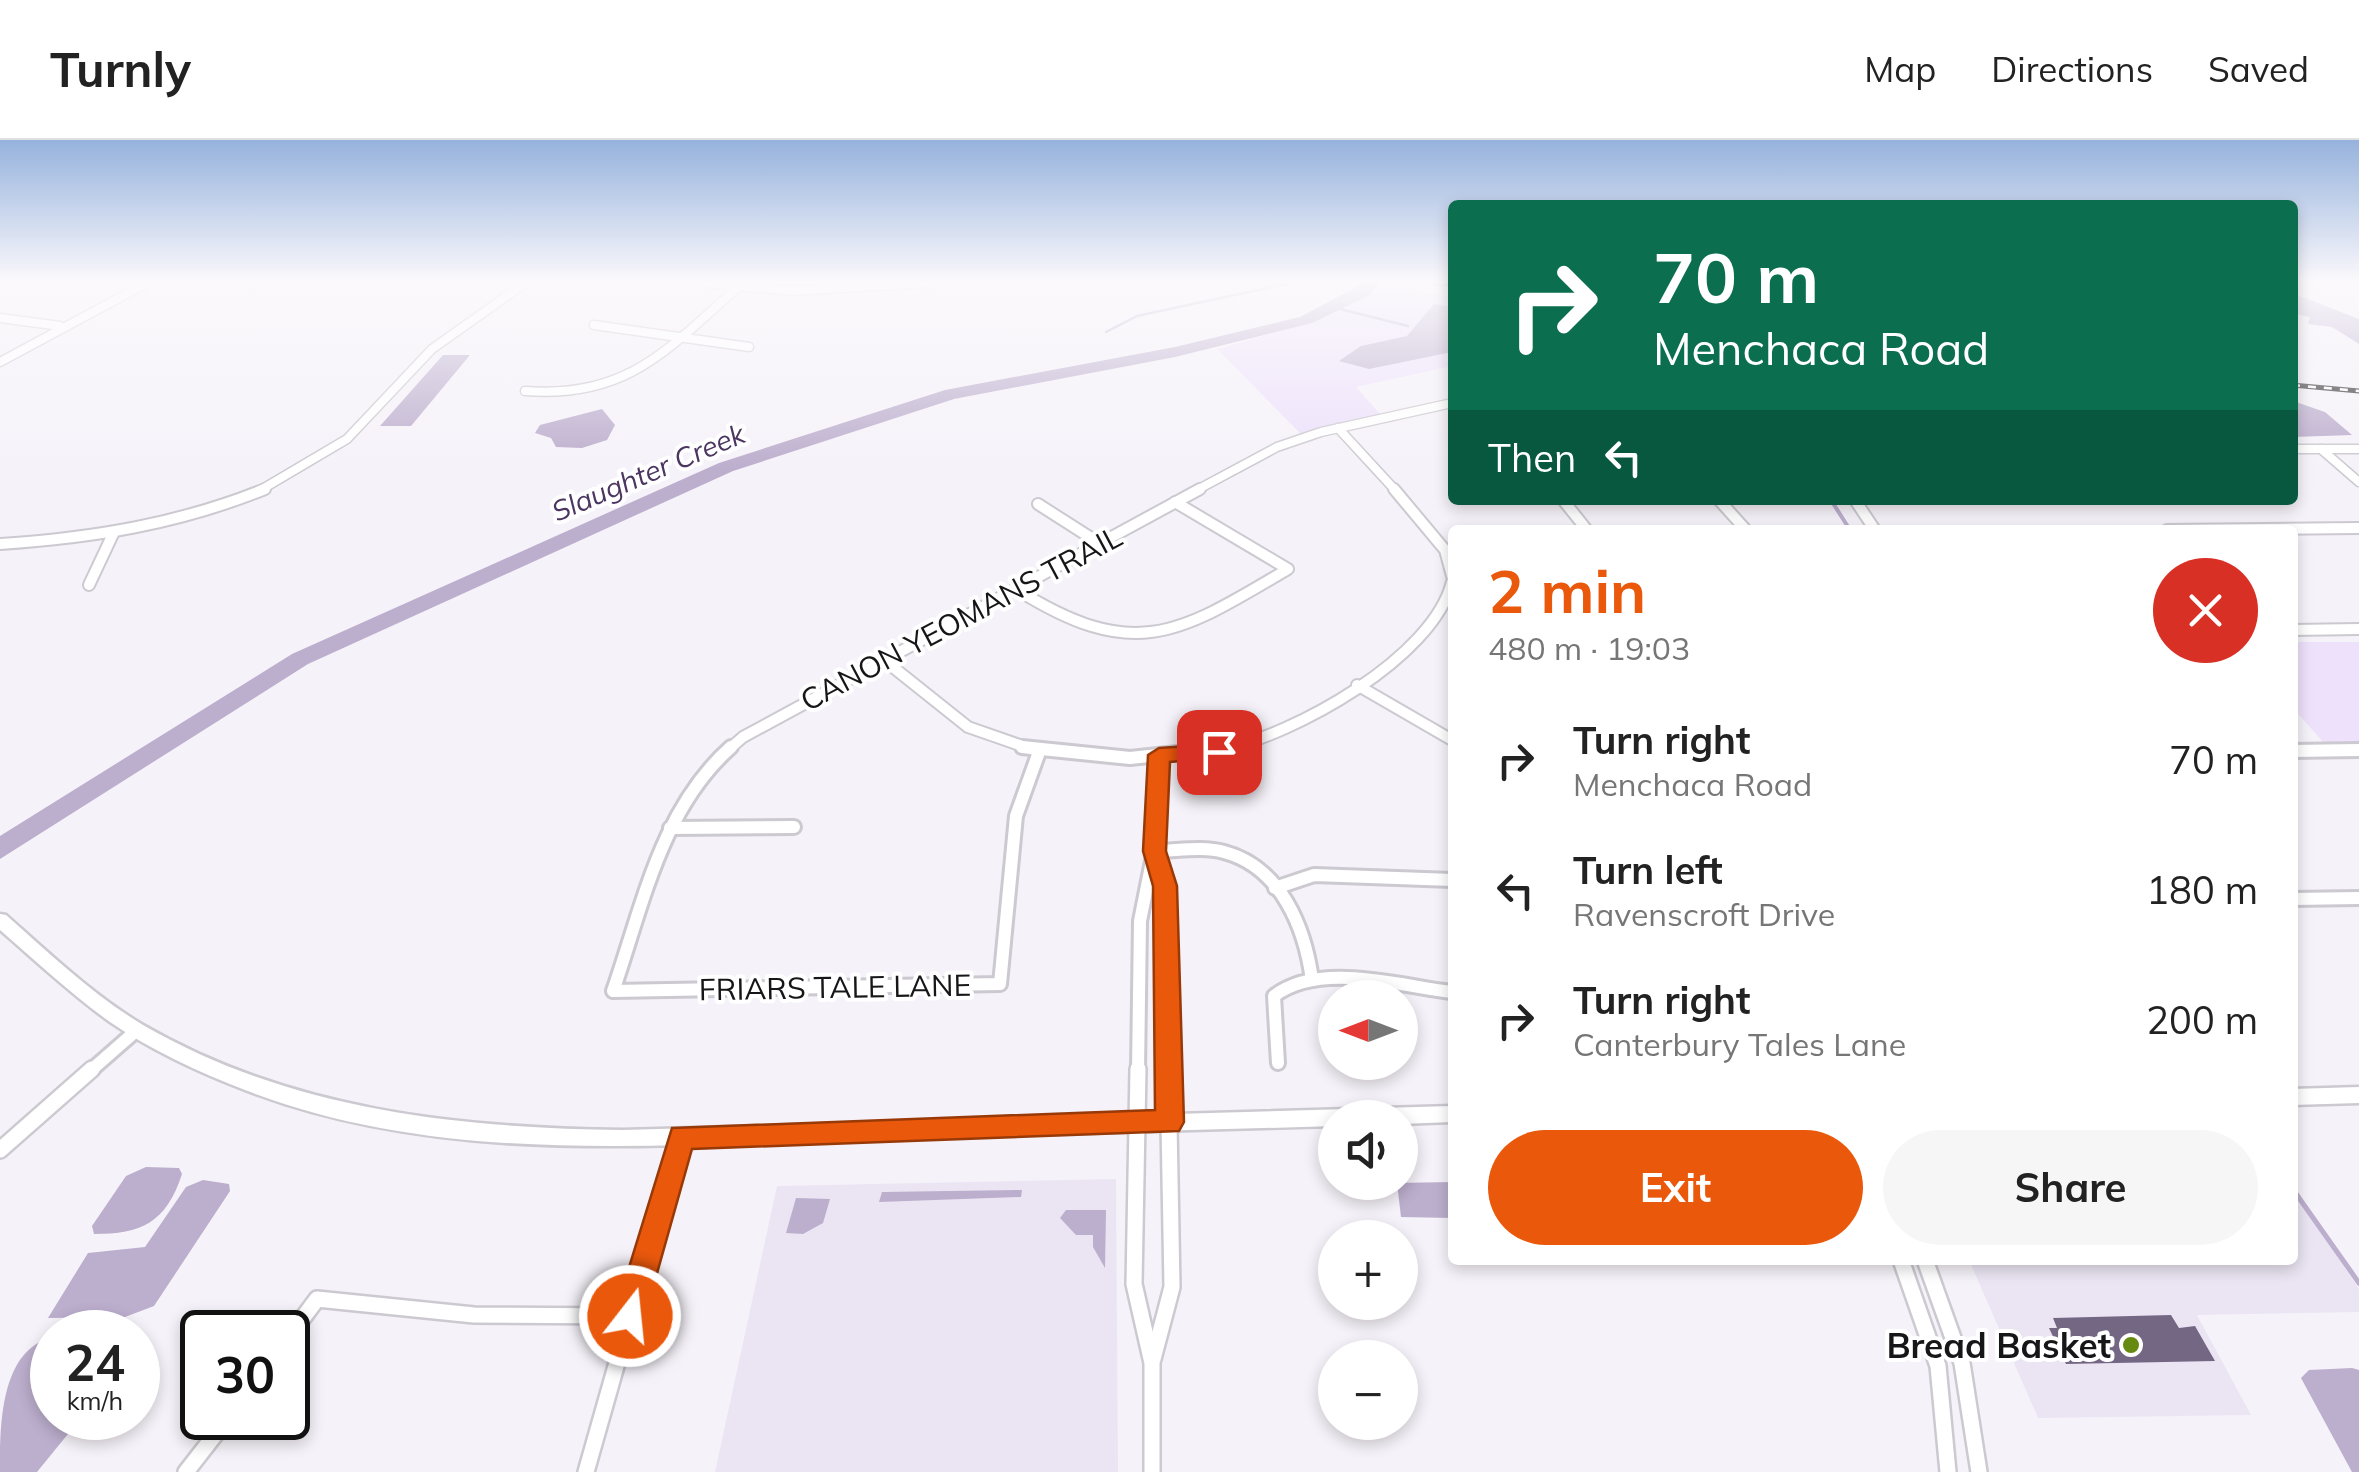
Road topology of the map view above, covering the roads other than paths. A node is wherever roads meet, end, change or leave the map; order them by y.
1 (28, 345) edge
2 (439, 345) edge
3 (673, 345) edge
4 (735, 345) edge
5 (749, 347) dead end
6 (0, 362) edge
7 (525, 391) dead end
8 (1448, 404) edge
9 (1338, 428) junction
10 (2359, 448) edge
11 (2321, 449) junction
12 (2298, 450) edge
13 (2359, 482) edge
14 (1174, 502) junction
15 (1038, 504) dead end
16 (1566, 505) edge
17 (1724, 505) edge
18 (1582, 525) edge
19 (1742, 525) edge
20 (2359, 528) edge
21 (2298, 529) edge
22 (113, 534) junction
23 (1099, 543) junction
24 (0, 544) edge
25 (1448, 562) edge
26 (89, 585) dead end
27 (1016, 589) junction
28 (1448, 610) edge
29 (2359, 629) edge
30 (2298, 630) edge
31 (884, 660) junction
32 (1357, 685) junction
33 (1448, 738) edge
34 (2359, 750) edge
35 (2298, 751) edge
36 (1039, 752) junction
37 (1159, 755) junction
38 (794, 826) dead end
39 (670, 828) junction
40 (1154, 851) junction
41 (1448, 880) edge
42 (1275, 888) junction
43 (2359, 898) edge
44 (2298, 900) edge
45 (0, 920) edge
46 (1312, 980) junction
47 (613, 991) joint
48 (1448, 992) edge
49 (137, 1030) junction
50 (1278, 1063) dead end
51 (2359, 1096) edge
52 (2298, 1097) edge
53 (1448, 1114) edge
54 (1137, 1122) junction
55 (1170, 1122) junction
56 (682, 1137) junction
57 (0, 1150) edge
58 (1903, 1265) edge
59 (1926, 1265) edge
60 (309, 1310) edge
61 (630, 1316) junction
62 (1152, 1363) junction
63 (211, 1440) edge
64 (186, 1472) edge
65 (586, 1472) edge
66 (1152, 1472) edge
67 (1948, 1472) edge
68 (1979, 1472) edge

1 - 6 street
2 - 22 street
3 - 7 street
4 - 5 street
8 - 9 street, CANON YEOMANS TRAIL
9 - 14 street, CANON YEOMANS TRAIL
9 - 25 street
10 - 11 street
11 - 12 street
11 - 13 street
14 - 23 street, CANON YEOMANS TRAIL
14 - 27 street
15 - 23 street
16 - 18 street
17 - 19 street
20 - 21 street
22 - 24 street
22 - 26 street
23 - 27 street, CANON YEOMANS TRAIL
27 - 31 street, CANON YEOMANS TRAIL
28 - 32 street
29 - 30 street
31 - 36 street
31 - 39 street, CANON YEOMANS TRAIL
32 - 33 street
32 - 37 street
34 - 35 street
36 - 37 street
36 - 47 street, FRIARS TALE LANE
37 - 40 street
38 - 39 street
39 - 47 street, CANON YEOMANS TRAIL
40 - 42 street
40 - 54 street
40 - 55 street
41 - 42 street
42 - 46 street
43 - 44 street
45 - 49 main road
46 - 48 street
46 - 50 street
49 - 56 main road
49 - 57 street
51 - 52 main road
53 - 55 main road
54 - 55 main road
54 - 56 main road
54 - 62 street
55 - 62 street
56 - 61 street
58 - 67 street
59 - 68 street
60 - 61 street
61 - 65 street
62 - 66 street
63 - 64 street

